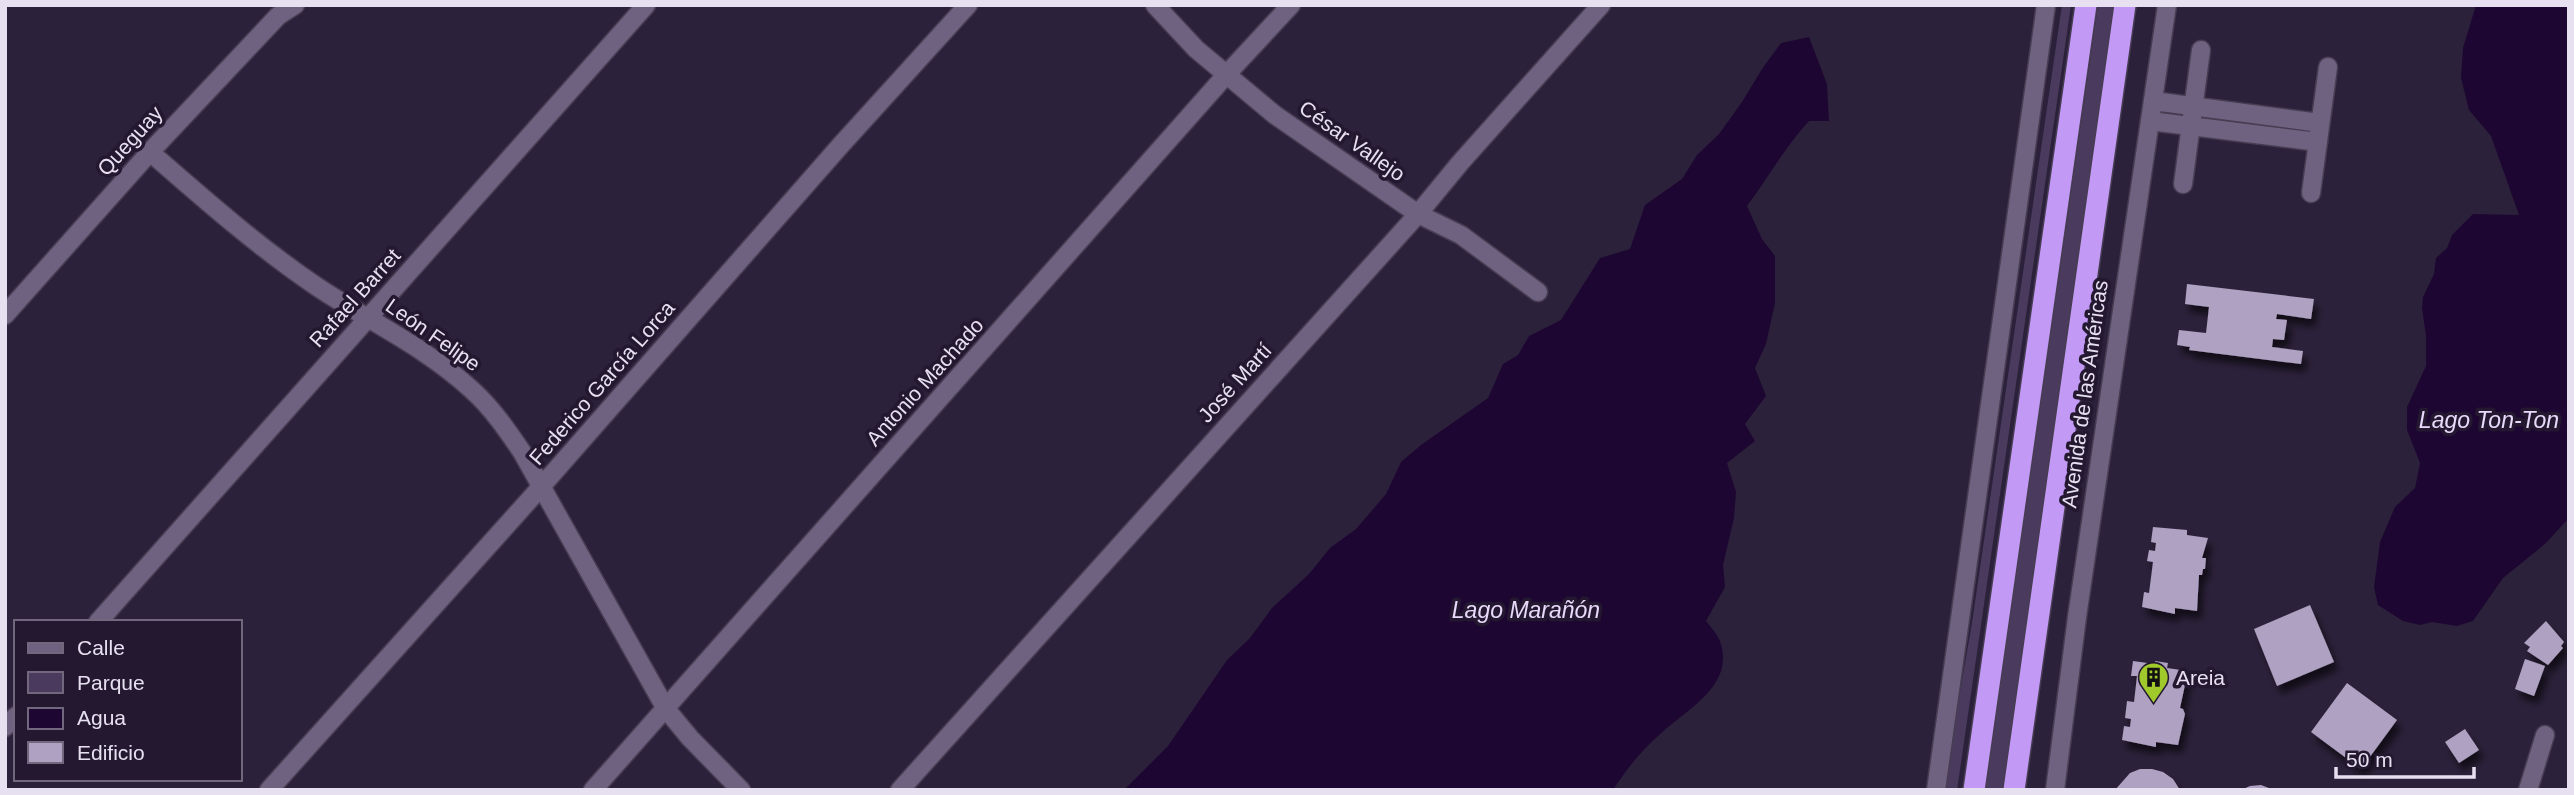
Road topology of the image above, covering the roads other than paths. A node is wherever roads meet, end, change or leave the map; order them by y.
1 (295, 5) edge
2 (646, 5) edge
3 (968, 5) edge
4 (1155, 5) edge
5 (1292, 5) edge
6 (1601, 5) edge
7 (2046, 5) edge
8 (2085, 5) edge
9 (2126, 5) edge
10 (2167, 5) edge
11 (278, 10) edge
12 (2201, 50) dead end
13 (2328, 67) dead end
14 (1226, 75) junction
15 (2153, 101) junction
16 (2193, 107) junction
17 (2150, 121) junction
18 (2320, 123) junction
19 (2191, 126) junction
20 (2318, 142) junction
21 (150, 152) junction
22 (2183, 184) dead end
23 (2311, 193) dead end
24 (1418, 214) junction
25 (1538, 292) dead end
26 (5, 315) edge
27 (367, 317) junction
28 (540, 488) junction
29 (100, 620) edge
30 (666, 709) junction
31 (2545, 735) dead end
32 (269, 790) edge
33 (593, 790) edge
34 (741, 790) edge
35 (900, 790) edge
36 (1936, 790) edge
37 (1974, 790) edge
38 (2014, 790) edge
39 (2055, 790) edge
40 (2528, 790) edge

1 - 11 street, Queguay
2 - 27 street, Rafael Barret
3 - 28 street, Federico García Lorca
4 - 14 street, César Vallejo
5 - 14 street, Antonio Machado
6 - 24 street, José Martí
7 - 36 street
8 - 37 highway
9 - 38 highway, Avenida de las Américas
10 - 15 street, Avenida de las Américas
11 - 21 street, Queguay
12 - 16 street
13 - 18 street
14 - 24 street, César Vallejo
14 - 30 street, Antonio Machado
15 - 16 street
15 - 17 street, Avenida de las Américas
16 - 18 street
16 - 19 street
17 - 19 street
17 - 39 street, Avenida de las Américas
18 - 20 street
19 - 20 street
19 - 22 street
20 - 23 street
21 - 26 street, Queguay
21 - 27 street, León Felipe
24 - 25 street, César Vallejo
24 - 35 street, José Martí
27 - 28 street, León Felipe
27 - 29 street, Rafael Barret
28 - 30 street, León Felipe
28 - 32 street, Federico García Lorca
30 - 33 street, Antonio Machado
30 - 34 street, León Felipe
31 - 40 street

